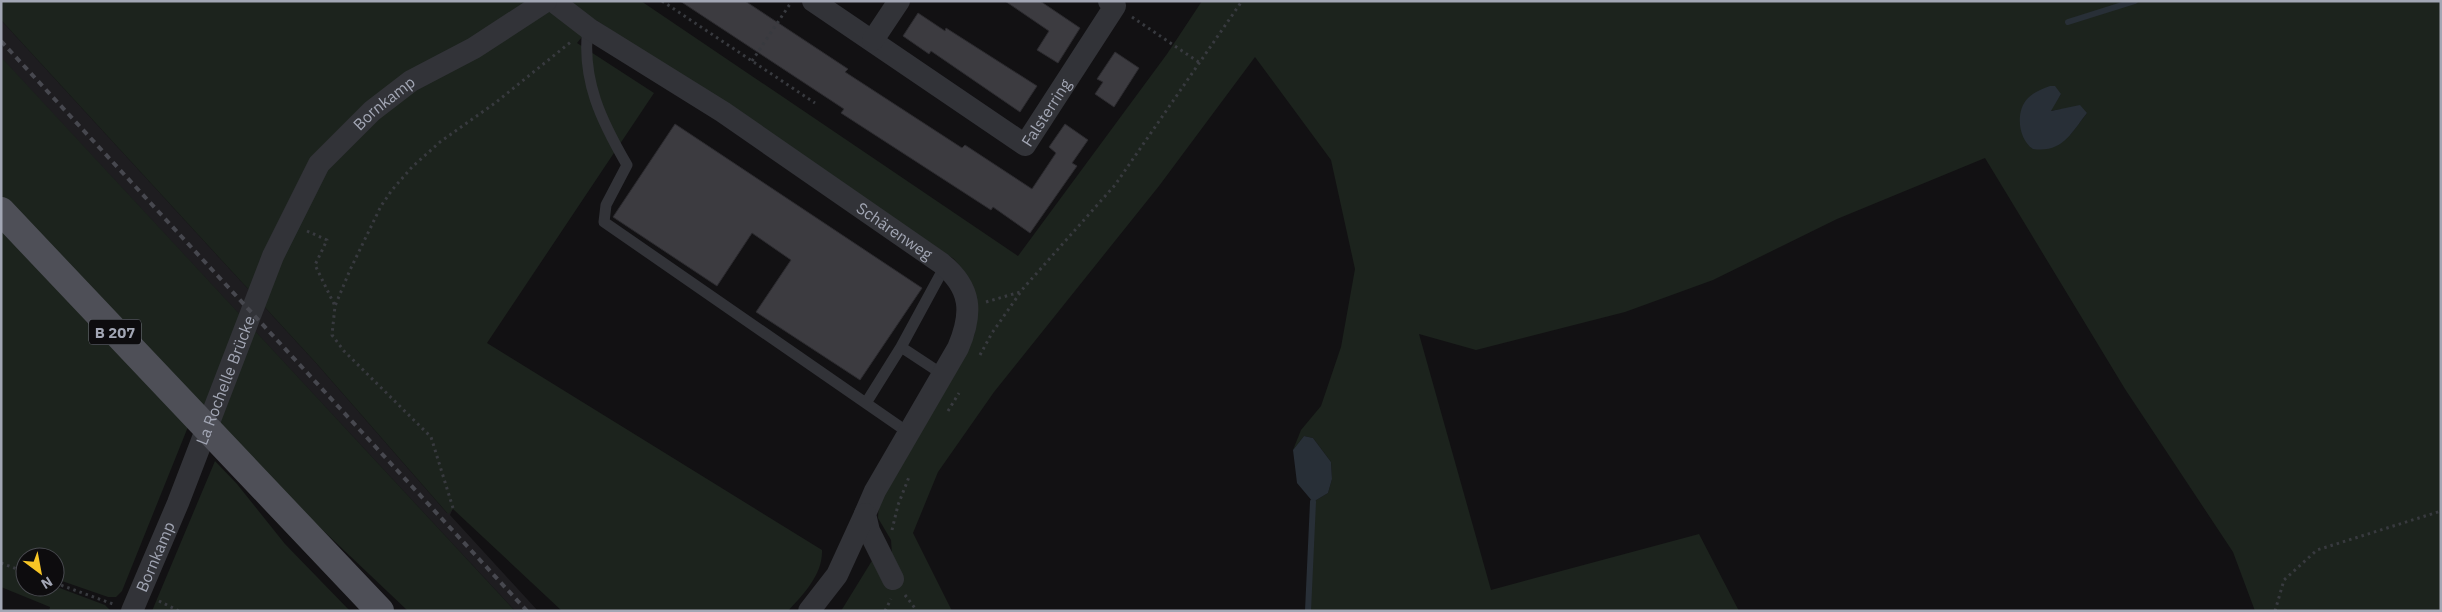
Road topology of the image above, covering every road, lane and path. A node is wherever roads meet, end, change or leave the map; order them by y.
1 (546, 1) edge
2 (553, 1) edge
3 (662, 1) edge
4 (792, 1) edge
5 (813, 1) edge
6 (898, 1) edge
7 (1242, 1) edge
8 (1112, 3) edge
9 (588, 28) junction
10 (873, 40) junction
11 (752, 61) junction
12 (1200, 63) junction
13 (815, 103) dead end
14 (1, 211) edge
15 (302, 229) dead end
16 (273, 256) joint
17 (945, 266) junction
18 (1020, 292) junction
19 (335, 306) junction
20 (968, 307) junction
21 (902, 347) junction
22 (978, 358) dead end
23 (942, 374) junction
24 (964, 384) dead end
25 (866, 403) junction
26 (945, 416) dead end
27 (910, 432) junction
28 (912, 471) dead end
29 (178, 503) joint
30 (453, 508) dead end
31 (2441, 511) edge
32 (865, 514) junction
33 (880, 558) junction
34 (1, 563) edge
35 (15, 568) edge
36 (898, 585) joint
37 (65, 587) edge
38 (125, 608) edge
39 (380, 611) edge
40 (810, 611) edge
41 (917, 611) edge
42 (2275, 611) edge

1 - 16 street, Bornkamp
2 - 9 street, Schärenweg
3 - 11 path
4 - 11 path
5 - 10 street
6 - 10 street
7 - 12 path
8 - 10 street, Falsterring
8 - 12 path
9 - 17 street, Schärenweg
9 - 19 path
9 - 25 lane
11 - 13 path
12 - 18 path
14 - 39 main road, B 207
15 - 19 path
16 - 29 street, La Rochelle Brücke
17 - 20 street, Schärenweg
17 - 21 lane
18 - 20 path
18 - 22 path
19 - 30 path
20 - 23 street, Schärenweg
21 - 23 lane
21 - 25 lane
23 - 27 street, Schärenweg
24 - 26 path
25 - 27 lane
27 - 32 street, Schärenweg
28 - 33 path
29 - 38 street, Bornkamp
31 - 42 path
32 - 33 street
32 - 40 street, Schärenweg
33 - 36 street
34 - 35 path
36 - 41 path
37 - 38 path

